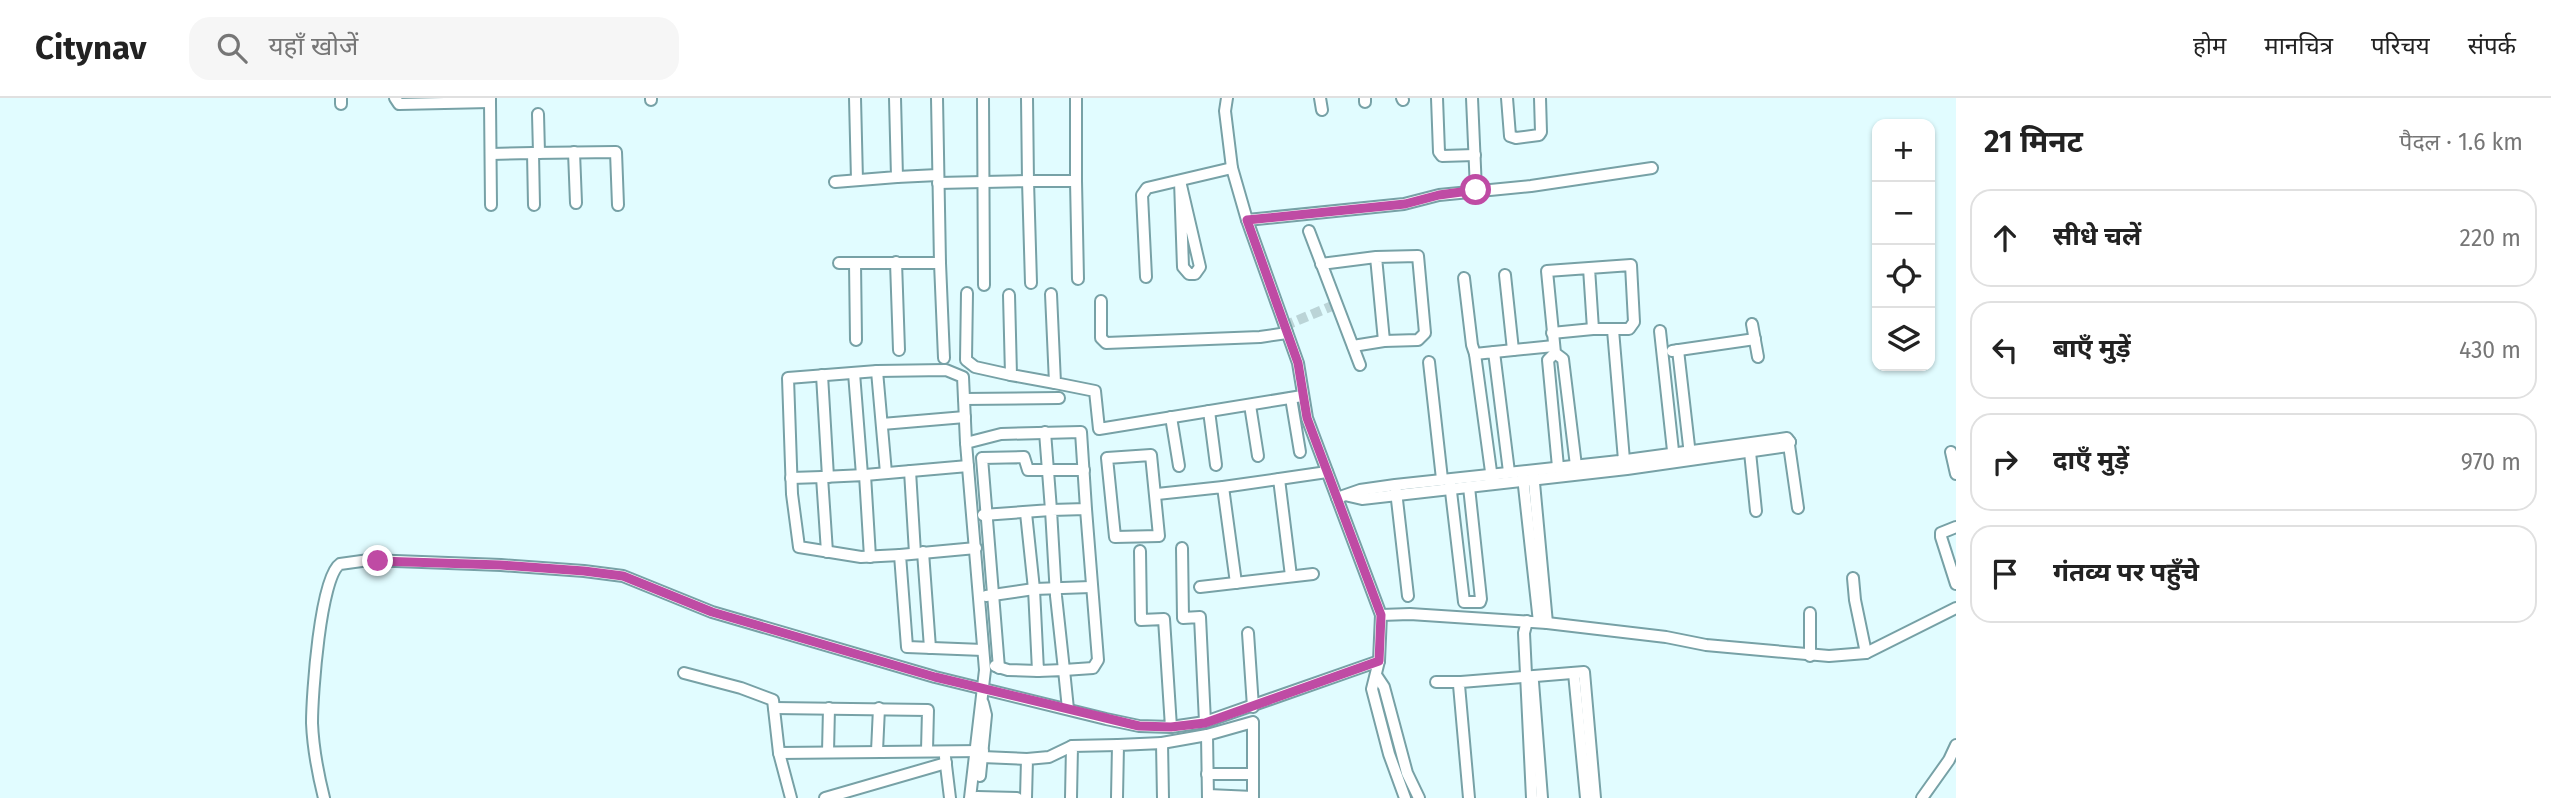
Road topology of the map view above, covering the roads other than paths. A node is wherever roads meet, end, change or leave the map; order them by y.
1 (395, 98) edge
2 (855, 98) edge
3 (895, 98) edge
4 (937, 98) edge
5 (983, 98) edge
6 (1027, 98) edge
7 (1076, 98) edge
8 (1220, 98) edge
9 (1227, 98) edge
10 (1320, 98) edge
11 (1437, 98) edge
12 (1472, 98) edge
13 (1507, 98) edge
14 (1540, 98) edge
15 (490, 100) edge
16 (441, 101) edge
17 (1322, 110) dead end
18 (1225, 111) junction
19 (538, 114) dead end
20 (536, 152) junction
21 (574, 152) junction
22 (491, 154) junction
23 (1475, 155) junction
24 (1652, 168) dead end
25 (1232, 169) junction
26 (897, 177) junction
27 (938, 179) junction
28 (857, 180) junction
29 (1028, 181) junction
30 (1076, 181) junction
31 (1180, 181) junction
32 (835, 182) dead end
33 (983, 182) junction
34 (1476, 190) junction
35 (576, 203) dead end
36 (491, 205) dead end
37 (534, 205) dead end
38 (618, 205) dead end
39 (1247, 220) junction
40 (1308, 231) dead end
41 (1376, 257) junction
42 (897, 262) junction
43 (940, 262) junction
44 (839, 263) dead end
45 (855, 263) junction
46 (1321, 264) junction
47 (1589, 268) junction
48 (1505, 275) dead end
49 (1146, 277) dead end
50 (1464, 278) dead end
51 (1079, 279) dead end
52 (1031, 283) dead end
53 (984, 285) dead end
54 (967, 293) dead end
55 (1051, 294) dead end
56 (1009, 295) dead end
57 (1101, 301) dead end
58 (1752, 324) dead end
59 (1593, 329) junction
60 (1613, 330) junction
61 (1660, 331) dead end
62 (1287, 333) junction
63 (1552, 333) junction
64 (1755, 339) junction
65 (856, 340) dead end
66 (1384, 341) junction
67 (1353, 346) junction
68 (899, 350) dead end
69 (1513, 350) junction
70 (1555, 350) junction
71 (1678, 350) junction
72 (1494, 352) junction
73 (1662, 352) junction
74 (1475, 354) junction
75 (1758, 357) dead end
76 (944, 358) dead end
77 (1429, 362) dead end
78 (1360, 365) dead end
79 (877, 371) junction
80 (854, 373) junction
81 (822, 375) junction
82 (1011, 375) junction
83 (1055, 383) junction
84 (1297, 397) junction
85 (1059, 398) dead end
86 (964, 399) junction
87 (1250, 405) junction
88 (1209, 411) junction
89 (965, 417) junction
90 (1171, 417) junction
91 (881, 424) junction
92 (1045, 432) junction
93 (966, 443) junction
94 (1790, 445) junction
95 (1300, 452) dead end
96 (1750, 452) junction
97 (1951, 452) dead end
98 (1690, 455) junction
99 (1258, 456) dead end
100 (1674, 457) junction
101 (982, 458) junction
102 (1623, 460) junction
103 (968, 464) junction
104 (1216, 465) dead end
105 (1179, 466) dead end
106 (1558, 467) junction
107 (1048, 469) junction
108 (1084, 470) junction
109 (1576, 470) junction
110 (910, 471) junction
111 (1327, 472) junction
112 (1509, 472) junction
113 (886, 473) junction
114 (1956, 474) edge
115 (863, 475) junction
116 (1528, 475) junction
117 (825, 477) junction
118 (791, 478) junction
119 (1492, 479) junction
120 (1279, 480) junction
121 (1447, 482) junction
122 (1223, 487) junction
123 (1469, 487) junction
124 (1396, 490) junction
125 (1157, 494) junction
126 (1337, 498) junction
127 (1798, 508) dead end
128 (1086, 509) junction
129 (1051, 510) junction
130 (1756, 511) dead end
131 (1026, 513) junction
132 (973, 515) junction
133 (987, 515) junction
134 (1956, 527) edge
135 (976, 548) junction
136 (1182, 548) dead end
137 (1140, 551) dead end
138 (827, 552) junction
139 (919, 553) junction
140 (900, 555) junction
141 (870, 557) junction
142 (1313, 574) dead end
143 (1291, 576) junction
144 (1853, 578) dead end
145 (1236, 583) junction
146 (1956, 584) edge
147 (1091, 587) junction
148 (1200, 587) dead end
149 (1034, 589) junction
150 (1056, 589) junction
151 (992, 596) junction
152 (1408, 596) dead end
153 (979, 597) junction
154 (1956, 608) edge
155 (1810, 613) dead end
156 (1381, 615) junction
157 (1183, 618) junction
158 (1164, 619) junction
159 (1535, 624) junction
160 (1248, 633) dead end
161 (930, 648) junction
162 (983, 650) junction
163 (1866, 653) junction
164 (1810, 656) junction
165 (1379, 661) junction
166 (985, 663) junction
167 (999, 668) junction
168 (1064, 670) junction
169 (1038, 671) junction
170 (684, 673) dead end
171 (1574, 673) junction
172 (1376, 674) junction
173 (1529, 677) junction
174 (1461, 681) junction
175 (1436, 682) dead end
176 (984, 690) junction
177 (1253, 707) junction
178 (774, 708) junction
179 (829, 708) junction
180 (879, 708) junction
181 (1068, 709) junction
182 (1205, 723) junction
183 (1171, 727) junction
184 (1207, 735) junction
185 (1162, 743) junction
186 (1118, 745) junction
187 (1956, 745) edge
188 (1072, 746) junction
189 (927, 750) junction
190 (877, 751) junction
191 (828, 752) junction
192 (779, 753) junction
193 (980, 753) junction
194 (945, 757) junction
195 (1027, 758) junction
196 (1207, 774) junction
197 (1253, 774) junction
198 (1208, 797) edge
199 (1253, 797) edge
200 (324, 798) edge
201 (791, 798) edge
202 (825, 798) edge
203 (950, 798) edge
204 (975, 798) edge
205 (1017, 798) edge
206 (1027, 798) edge
207 (1071, 798) edge
208 (1117, 798) edge
209 (1163, 798) edge
210 (1405, 798) edge
211 (1419, 798) edge
212 (1469, 798) edge
213 (1532, 798) edge
214 (1542, 798) edge
215 (1586, 798) edge
216 (1595, 798) edge
217 (1922, 798) edge

1 - 16 street
2 - 28 street
3 - 26 street
4 - 27 street
5 - 33 street
6 - 29 street
7 - 30 street
8 - 18 street
9 - 18 street
10 - 17 street
11 - 23 street
12 - 23 street
13 - 14 street
15 - 16 street
15 - 22 street
18 - 25 street
19 - 20 street
20 - 21 street
20 - 22 street
20 - 37 street
21 - 35 street
21 - 38 street
22 - 36 street
23 - 34 street
24 - 34 street
25 - 31 street
25 - 39 street
26 - 27 street
26 - 28 street
27 - 33 street
27 - 43 street
28 - 32 street
29 - 30 street
29 - 33 street
29 - 52 street
30 - 51 street
31 - 31 street
31 - 49 street
33 - 53 street
34 - 39 street
39 - 62 street
40 - 46 street
41 - 46 street
41 - 66 street
41 - 66 street
42 - 43 street
42 - 45 street
42 - 68 street
43 - 76 street
44 - 45 street
45 - 65 street
46 - 67 street
47 - 59 street
47 - 60 street
47 - 63 street
48 - 69 street
50 - 74 street
54 - 82 street
55 - 83 street
56 - 82 street
57 - 62 street
58 - 64 street
59 - 60 street
59 - 63 street
60 - 102 street
61 - 73 street
62 - 84 street
63 - 70 street
64 - 71 street
64 - 75 street
66 - 67 street
67 - 78 street
69 - 70 street
69 - 72 street
70 - 106 street
70 - 109 street
71 - 73 street
71 - 98 street
72 - 74 street
72 - 112 street
73 - 100 street
74 - 119 street
77 - 121 street
79 - 80 street
79 - 86 street
79 - 91 street
80 - 81 street
80 - 115 street
81 - 117 street
81 - 118 street
82 - 83 street
83 - 90 street
84 - 87 street
84 - 95 street
84 - 111 street
85 - 86 street
86 - 89 street
87 - 88 street
87 - 99 street
88 - 90 street
88 - 104 street
89 - 91 street
89 - 93 street
90 - 105 street
91 - 113 street
92 - 93 street
92 - 107 street
92 - 108 street
93 - 103 street
94 - 96 street
94 - 98 street
94 - 127 street
96 - 98 street
96 - 130 street
97 - 114 street
98 - 100 street
100 - 102 street
100 - 109 street
101 - 103 street
101 - 107 street
101 - 133 street
102 - 109 street
103 - 110 street
103 - 132 street
106 - 109 street
106 - 116 street
107 - 108 street
107 - 129 street
108 - 128 street
109 - 116 street
110 - 113 street
110 - 139 street
111 - 120 street
111 - 126 street
112 - 116 street
112 - 119 street
113 - 115 street
115 - 117 street
115 - 141 street
116 - 119 street
116 - 159 street
117 - 118 street
117 - 138 street
118 - 138 street
119 - 121 street
119 - 123 street
120 - 122 street
120 - 143 street
121 - 123 street
121 - 123 street
121 - 124 street
122 - 125 street
122 - 145 street
124 - 126 street
124 - 152 street
125 - 125 street
126 - 156 street
128 - 129 street
128 - 147 street
129 - 131 street
129 - 150 street
131 - 133 street
131 - 149 street
132 - 133 street
132 - 135 street
133 - 151 street
134 - 146 street
135 - 139 street
135 - 153 street
136 - 157 street
137 - 158 street
138 - 141 street
139 - 140 street
139 - 161 street
140 - 141 street
140 - 161 street
142 - 143 street
143 - 145 street
144 - 163 street
145 - 148 street
147 - 150 street
147 - 168 street
149 - 150 street
149 - 151 street
149 - 169 street
150 - 168 street
151 - 153 street
151 - 167 street
153 - 162 street
154 - 163 street
155 - 164 street
156 - 159 street
156 - 165 street
157 - 158 street
157 - 182 street
158 - 183 street
159 - 164 street
159 - 173 street
160 - 177 street
161 - 162 street
162 - 166 street
163 - 164 street
165 - 172 street
165 - 177 street
166 - 167 street
166 - 176 street
167 - 169 street
168 - 169 street
168 - 181 street
170 - 178 street
171 - 173 street
171 - 215 street
171 - 216 street
172 - 210 street
172 - 211 street
173 - 174 street
173 - 213 street
173 - 214 street
174 - 175 street
174 - 212 street
176 - 181 street
176 - 193 street
176 - 200 street
177 - 182 street
178 - 179 street
178 - 192 street
179 - 180 street
179 - 191 street
180 - 189 street
180 - 190 street
181 - 183 street
182 - 183 street
184 - 185 street
184 - 196 street
184 - 197 street
185 - 186 street
185 - 209 street
186 - 188 street
186 - 208 street
187 - 217 street
188 - 195 street
188 - 207 street
189 - 190 street
189 - 194 street
190 - 191 street
191 - 192 street
192 - 201 street
193 - 194 street
193 - 195 street
193 - 204 street
194 - 202 street
194 - 203 street
195 - 206 street
196 - 197 street
196 - 198 street
197 - 199 street
198 - 199 street
204 - 205 street

